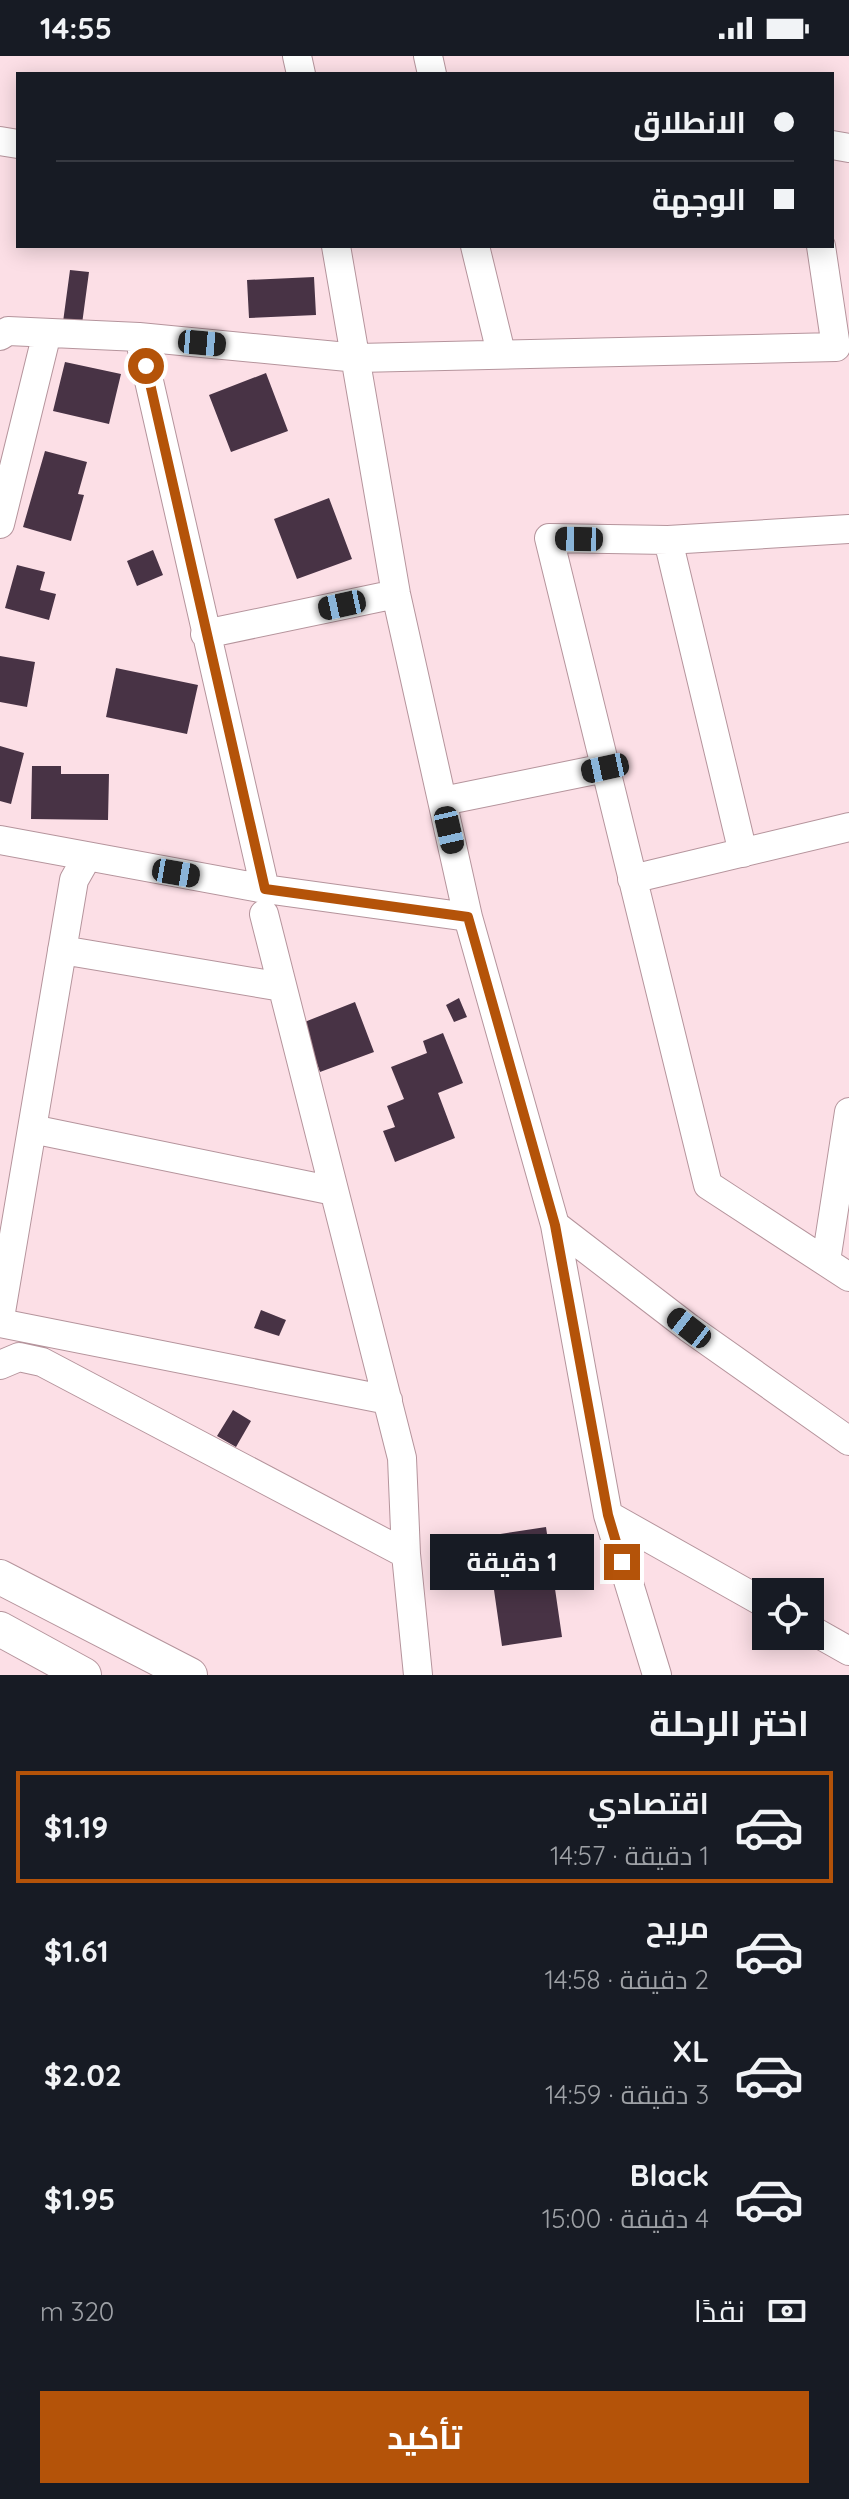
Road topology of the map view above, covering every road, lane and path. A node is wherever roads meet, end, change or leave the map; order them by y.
1 (336, 248) edge
2 (475, 248) edge
3 (821, 248) edge
4 (3, 332) edge
5 (47, 333) junction
6 (139, 337) junction
7 (501, 353) junction
8 (358, 358) junction
9 (0, 524) edge
10 (849, 529) edge
11 (668, 540) junction
12 (396, 594) junction
13 (205, 634) junction
14 (605, 768) junction
15 (443, 801) junction
16 (849, 827) edge
17 (0, 840) edge
18 (743, 853) junction
19 (87, 857) junction
20 (632, 879) junction
21 (264, 902) junction
22 (468, 917) junction
23 (62, 950) junction
24 (282, 987) junction
25 (849, 1112) edge
26 (32, 1129) junction
27 (334, 1191) junction
28 (555, 1225) junction
29 (838, 1269) edge
30 (0, 1321) edge
31 (0, 1365) edge
32 (388, 1400) junction
33 (849, 1441) edge
34 (608, 1515) junction
35 (406, 1554) junction
36 (0, 1577) edge
37 (752, 1596) edge
38 (0, 1629) edge
39 (824, 1637) edge
40 (849, 1651) edge
41 (84, 1675) edge
42 (190, 1675) edge
43 (418, 1675) edge
44 (657, 1675) edge

1 - 8 street
2 - 7 street
3 - 7 street
4 - 5 street
5 - 6 street
5 - 9 street
6 - 8 street
6 - 13 street
7 - 8 street
8 - 12 street
10 - 11 street
11 - 14 street
11 - 18 street
12 - 13 street
12 - 15 street
13 - 21 street
14 - 15 street
14 - 20 street
15 - 22 street
16 - 18 street
17 - 19 street
18 - 20 street
19 - 21 street
19 - 23 street
20 - 29 street
21 - 22 street
21 - 24 street
22 - 28 street
23 - 24 street
23 - 26 street
24 - 27 street
25 - 29 street
26 - 27 street
26 - 30 street
27 - 32 street
28 - 33 street
28 - 34 street
30 - 32 street
31 - 35 street
32 - 35 street
34 - 37 street
34 - 44 street
35 - 43 street
36 - 42 street
38 - 41 street
39 - 40 street

